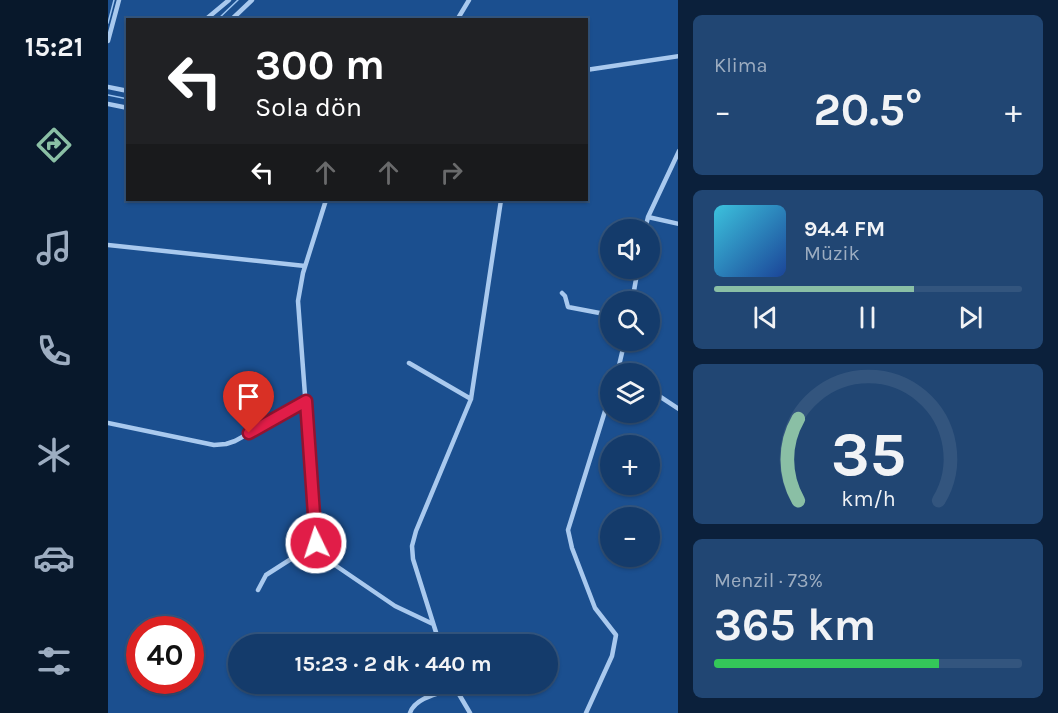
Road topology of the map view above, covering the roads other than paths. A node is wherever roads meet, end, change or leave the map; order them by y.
1 (119, 0) edge
2 (229, 0) edge
3 (252, 0) edge
4 (470, 0) edge
5 (207, 18) edge
6 (233, 18) edge
7 (457, 18) edge
8 (108, 42) edge
9 (678, 56) edge
10 (588, 70) edge
11 (108, 87) edge
12 (126, 92) edge
13 (108, 104) edge
14 (126, 108) edge
15 (678, 151) edge
16 (326, 201) edge
17 (501, 201) edge
18 (648, 217) joint
19 (678, 224) edge
20 (108, 245) edge
21 (305, 266) junction
22 (562, 293) dead end
23 (600, 313) edge
24 (409, 363) dead end
25 (660, 397) edge
26 (471, 399) junction
27 (306, 401) junction
28 (678, 409) edge
29 (108, 423) edge
30 (601, 423) edge
31 (316, 543) junction
32 (258, 590) dead end
33 (433, 624) junction
34 (436, 634) edge
35 (437, 694) edge
36 (459, 694) edge
37 (410, 713) edge
38 (471, 713) edge
39 (586, 713) edge

1 - 8 street
2 - 5 street
3 - 6 street
4 - 7 street
9 - 10 street
11 - 12 street
13 - 14 street
15 - 18 street
16 - 21 street
17 - 26 street
18 - 19 street
20 - 21 street
21 - 27 street
22 - 23 street
24 - 26 street
25 - 28 street
26 - 33 street
27 - 29 street
27 - 31 street
30 - 39 street
31 - 32 street
31 - 33 street
33 - 34 street
35 - 37 street
36 - 38 street

